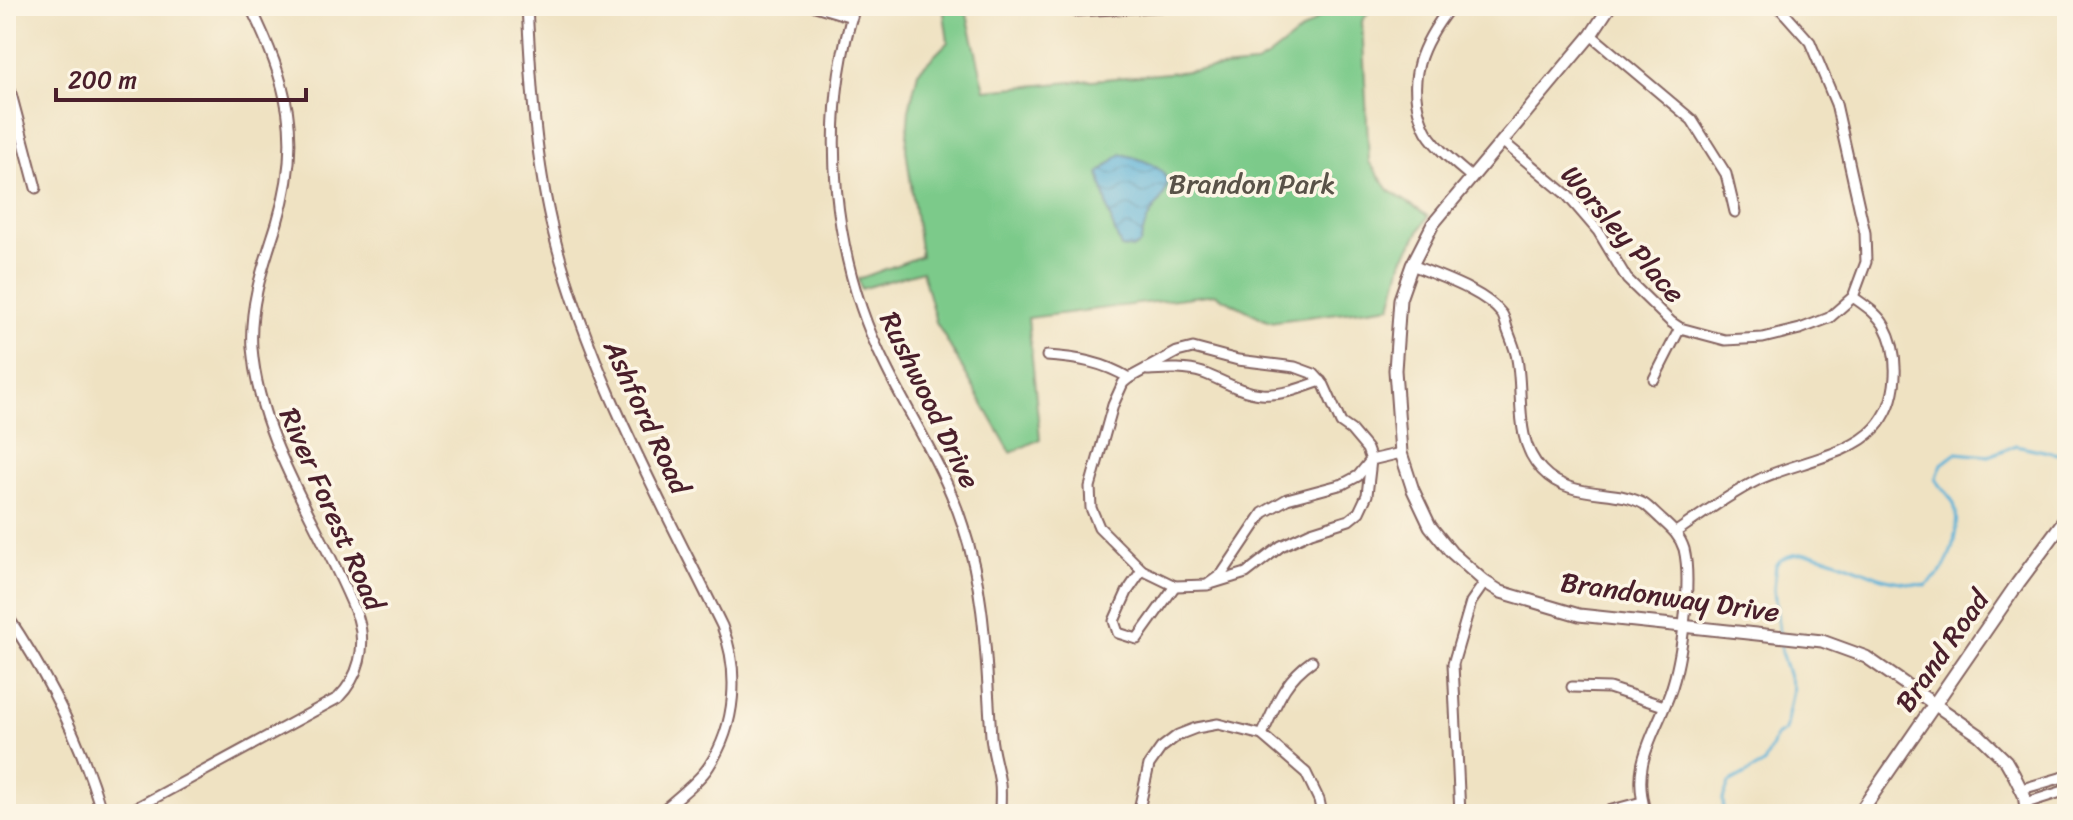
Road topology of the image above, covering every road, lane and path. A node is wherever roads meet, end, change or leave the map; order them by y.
1 (250, 6) edge
2 (527, 6) edge
3 (815, 6) edge
4 (855, 6) edge
5 (1047, 6) edge
6 (1175, 6) edge
7 (1451, 6) edge
8 (1610, 6) edge
9 (1778, 6) edge
10 (852, 17) junction
11 (1591, 35) junction
12 (6, 75) edge
13 (1502, 141) junction
14 (1471, 177) junction
15 (36, 188) dead end
16 (1735, 212) dead end
17 (1412, 265) junction
18 (1853, 297) junction
19 (1680, 328) junction
20 (1047, 356) dead end
21 (1142, 371) junction
22 (1129, 378) junction
23 (1654, 379) dead end
24 (1321, 381) junction
25 (1401, 453) junction
26 (1371, 460) junction
27 (2067, 517) edge
28 (1676, 532) junction
29 (1142, 570) junction
30 (1485, 582) junction
31 (1207, 585) junction
32 (1175, 586) junction
33 (6, 614) edge
34 (1682, 627) junction
35 (1312, 661) dead end
36 (1572, 687) dead end
37 (1934, 704) junction
38 (1664, 706) junction
39 (1262, 735) junction
40 (2067, 776) edge
41 (2022, 789) junction
42 (2067, 790) edge
43 (1642, 802) junction
44 (2026, 808) edge
45 (102, 814) edge
46 (125, 814) edge
47 (659, 814) edge
48 (1000, 814) edge
49 (1138, 814) edge
50 (1322, 814) edge
51 (1460, 814) edge
52 (1597, 814) edge
53 (1646, 814) edge
54 (1859, 814) edge

1 - 46 street, River Forest Road
2 - 47 street, Ashford Road
3 - 10 street
4 - 10 street, Rushwood Drive
5 - 6 street
7 - 14 street
8 - 11 street, Brandonway Drive
9 - 18 street
10 - 48 street, Rushwood Drive
11 - 13 street, Brandonway Drive
11 - 16 street
12 - 15 street
13 - 14 street, Brandonway Drive
13 - 19 street, Worsley Place
14 - 17 street, Brandonway Drive
17 - 25 street, Brandonway Drive
17 - 28 street
18 - 19 street, Worsley Place
18 - 28 street
19 - 23 street
20 - 22 street
21 - 22 street
21 - 24 street
21 - 24 street
22 - 29 street
24 - 26 street
25 - 26 street
25 - 30 street, Brandonway Drive
26 - 31 street
26 - 31 street
27 - 37 main road, Brand Road
28 - 34 street
29 - 32 street
29 - 32 street
30 - 34 street, Brandonway Drive
30 - 51 street
31 - 32 street
33 - 45 street
34 - 37 street, Brandonway Drive
34 - 38 street
35 - 39 street
36 - 38 street
37 - 41 street, Brandonway Drive
37 - 54 main road, Brand Road
38 - 43 street
39 - 49 street
39 - 50 street
40 - 41 street
41 - 44 street, Brandonway Drive
42 - 44 street
43 - 52 street
43 - 53 street

